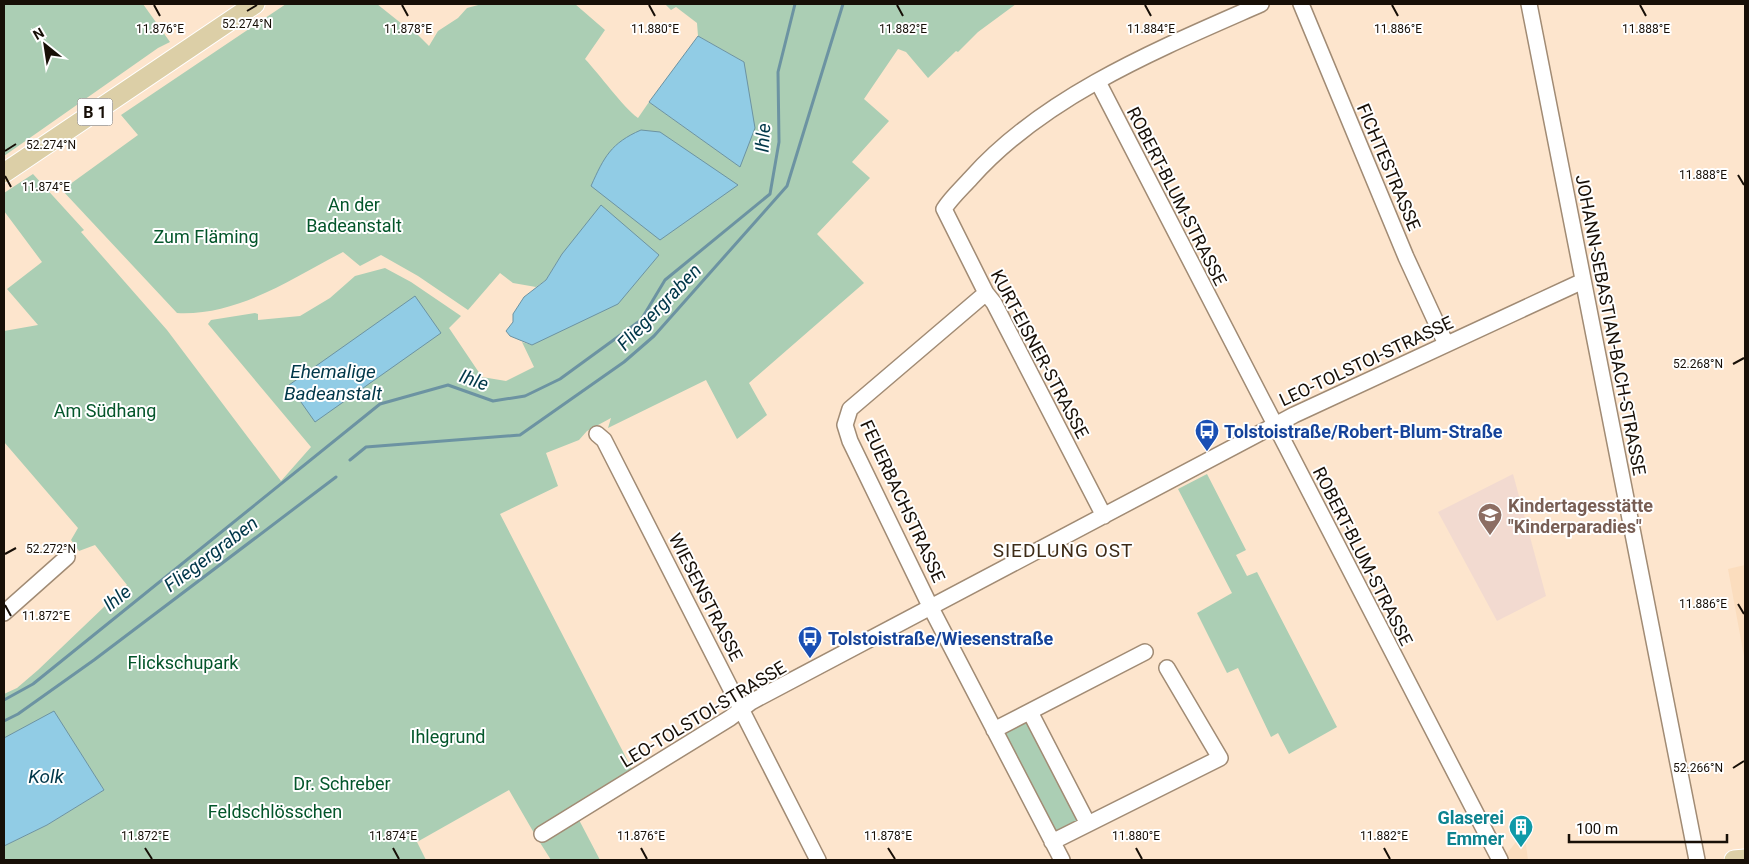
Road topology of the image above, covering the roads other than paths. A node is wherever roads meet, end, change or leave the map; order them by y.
1 (255, 4) edge
2 (1261, 4) edge
3 (1301, 4) edge
4 (1529, 4) edge
5 (1098, 82) junction
6 (4, 174) edge
7 (1583, 281) junction
8 (986, 293) junction
9 (1446, 344) junction
10 (1274, 425) junction
11 (597, 434) dead end
12 (1104, 516) junction
13 (67, 557) dead end
14 (931, 608) junction
15 (4, 613) edge
16 (1145, 652) dead end
17 (1168, 668) dead end
18 (741, 709) junction
19 (1030, 712) junction
20 (994, 730) junction
21 (1088, 824) junction
22 (542, 834) dead end
23 (1052, 842) junction
24 (818, 860) edge
25 (1062, 860) edge
26 (1500, 860) edge
27 (1697, 860) edge
28 (1734, 860) edge
29 (1745, 860) edge

1 - 6 main road, B 1
2 - 5 street
3 - 9 street, FICHTESTRASSE
4 - 7 street, JOHANN-SEBASTIAN-BACH-STRASSE
5 - 8 street, KURT-EISNER-STRASSE
5 - 10 street, ROBERT-BLUM-STRASSE
7 - 9 street, LEO-TOLSTOI-STRASSE
7 - 27 street, JOHANN-SEBASTIAN-BACH-STRASSE
8 - 12 street, KURT-EISNER-STRASSE
8 - 14 street, FEUERBACHSTRASSE
9 - 10 street, LEO-TOLSTOI-STRASSE
10 - 12 street, LEO-TOLSTOI-STRASSE
10 - 26 street, ROBERT-BLUM-STRASSE
11 - 18 street, WIESENSTRASSE
12 - 14 street, LEO-TOLSTOI-STRASSE
13 - 15 street
14 - 18 street, LEO-TOLSTOI-STRASSE
14 - 20 street, FEUERBACHSTRASSE
16 - 19 street
17 - 21 street
18 - 22 street, LEO-TOLSTOI-STRASSE
18 - 24 street, WIESENSTRASSE
19 - 20 street
19 - 21 street
20 - 23 street, FEUERBACHSTRASSE
21 - 23 street
23 - 25 street, FEUERBACHSTRASSE
28 - 29 main road

